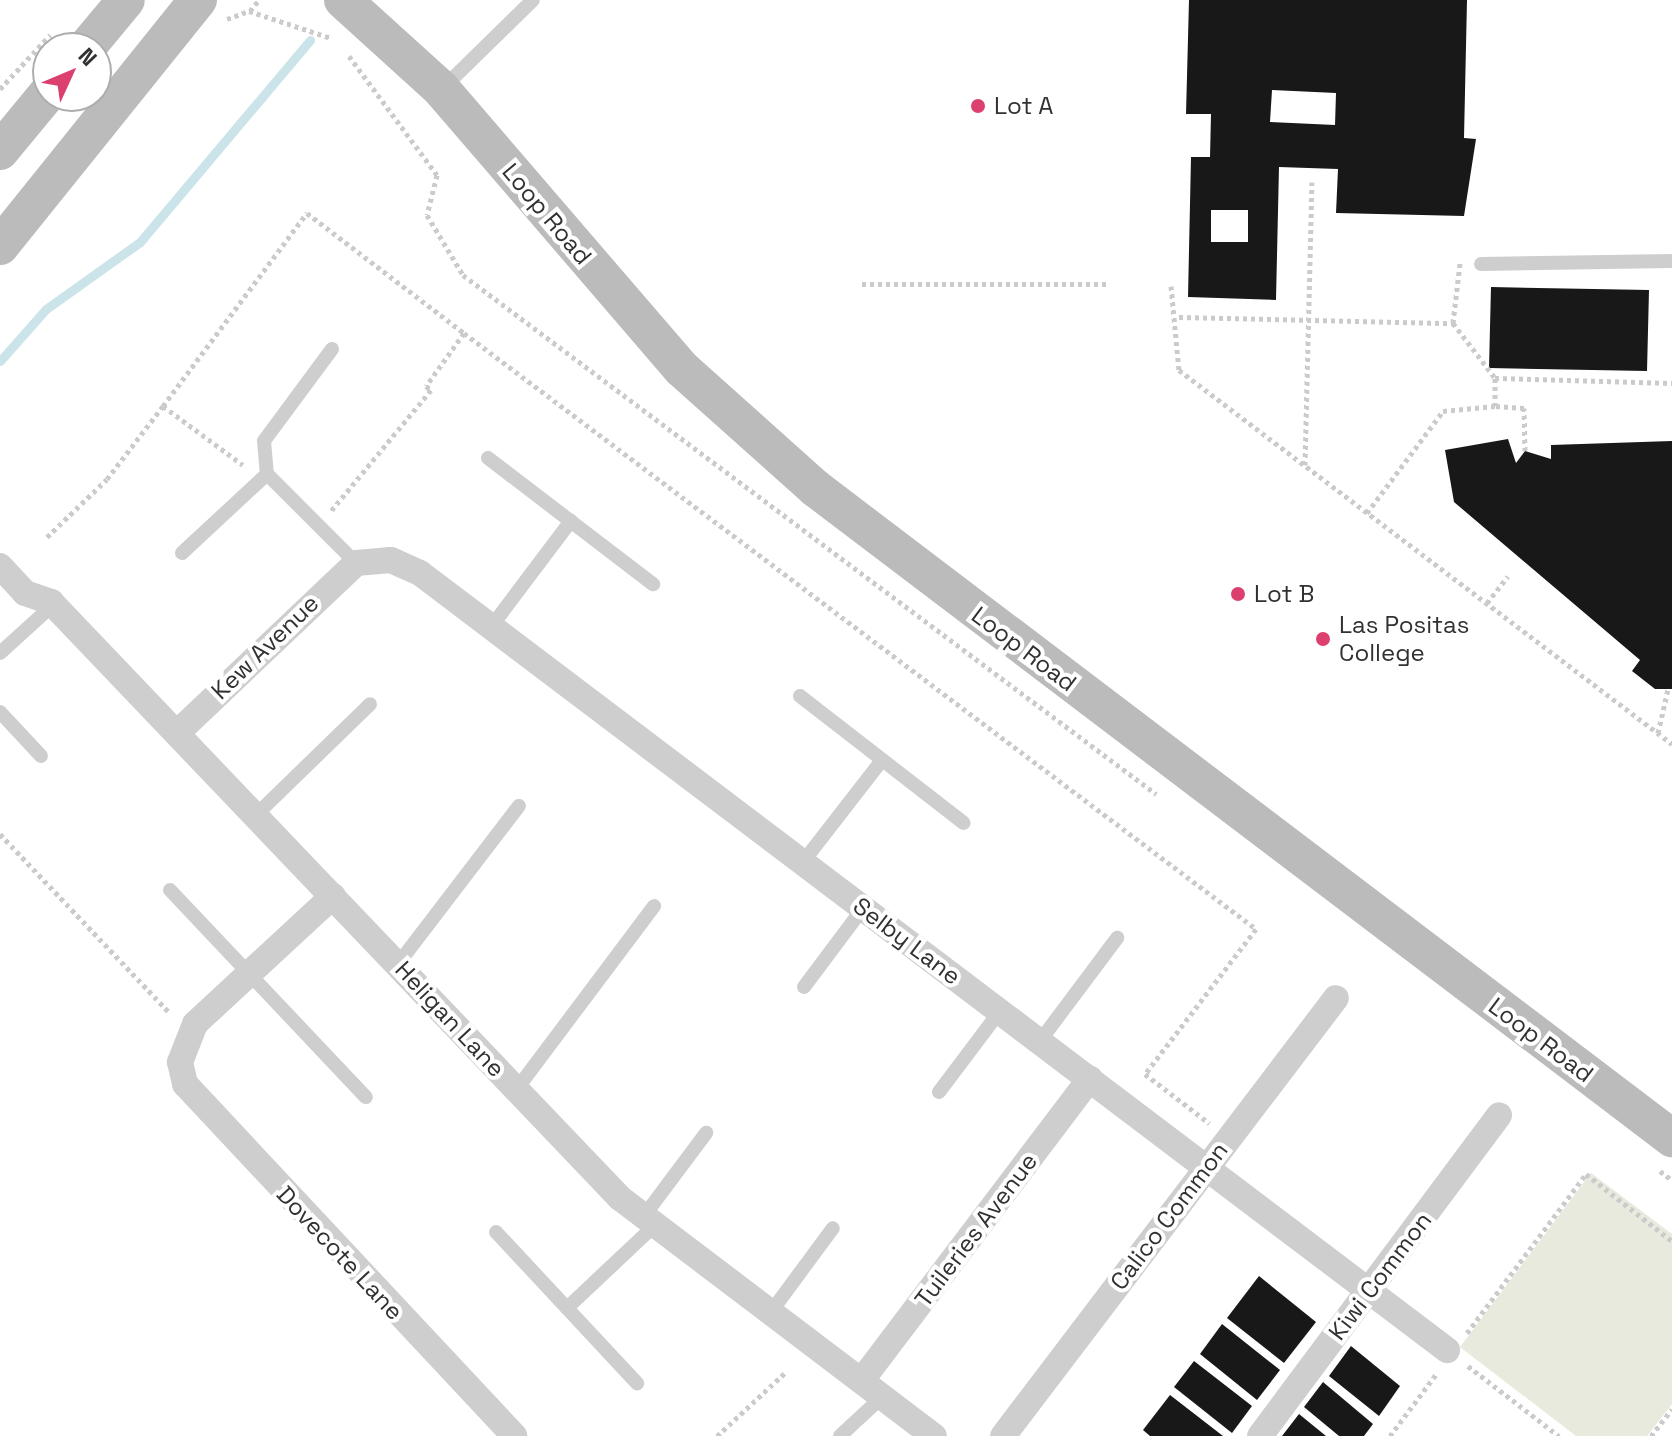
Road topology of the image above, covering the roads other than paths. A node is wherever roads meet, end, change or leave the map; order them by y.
1 (126, 0) edge
2 (198, 0) edge
3 (343, 0) edge
4 (533, 0) edge
5 (99, 32) edge
6 (441, 89) junction
7 (32, 112) edge
8 (0, 151) edge
9 (0, 246) edge
10 (1672, 261) edge
11 (1481, 264) road end
12 (332, 349) dead end
13 (488, 458) dead end
14 (265, 476) junction
15 (571, 521) junction
16 (182, 553) dead end
17 (356, 563) junction
18 (0, 566) edge
19 (653, 584) dead end
20 (52, 603) junction
21 (491, 627) junction
22 (0, 653) edge
23 (800, 696) dead end
24 (370, 704) dead end
25 (0, 712) edge
26 (177, 733) junction
27 (41, 756) dead end
28 (882, 760) junction
29 (519, 806) dead end
30 (256, 815) junction
31 (964, 823) dead end
32 (803, 862) junction
33 (170, 890) dead end
34 (333, 896) junction
35 (654, 906) dead end
36 (863, 908) junction
37 (1117, 938) dead end
38 (398, 964) junction
39 (248, 974) junction
40 (804, 987) dead end
41 (1336, 998) dead end
42 (1000, 1011) junction
43 (1040, 1041) junction
44 (1090, 1079) junction
45 (516, 1090) junction
46 (939, 1092) dead end
47 (366, 1097) dead end
48 (1499, 1115) dead end
49 (706, 1133) dead end
50 (1672, 1138) edge
51 (1206, 1166) junction
52 (649, 1220) junction
53 (833, 1228) dead end
54 (496, 1232) dead end
55 (1370, 1291) junction
56 (567, 1308) junction
57 (771, 1312) junction
58 (1449, 1352) road end
59 (637, 1383) dead end
60 (872, 1388) junction
61 (514, 1436) edge
62 (840, 1436) edge
63 (934, 1436) edge
64 (1003, 1436) edge
65 (1260, 1436) edge

1 - 5 street
2 - 9 street
3 - 6 street, Loop Road
4 - 6 lane
6 - 50 street, Loop Road
7 - 8 street
10 - 11 lane
12 - 14 lane
13 - 15 lane
14 - 16 lane
14 - 17 lane
15 - 19 lane
15 - 21 lane
17 - 21 street, Selby Lane
17 - 26 street, Kew Avenue
18 - 20 street, Heligan Lane
20 - 22 lane
20 - 26 street, Heligan Lane
21 - 32 street, Selby Lane
23 - 28 lane
24 - 30 lane
25 - 27 lane
26 - 30 street, Heligan Lane
28 - 31 lane
28 - 32 lane
29 - 38 lane
30 - 34 street, Heligan Lane
32 - 36 street, Selby Lane
33 - 39 lane
34 - 38 street, Heligan Lane
34 - 39 street
35 - 45 lane
36 - 40 lane
36 - 42 street, Selby Lane
37 - 43 lane
38 - 45 street, Heligan Lane
39 - 47 lane
39 - 61 street, Dovecote Lane
41 - 51 street, Calico Common
42 - 43 street, Selby Lane
42 - 46 lane
43 - 44 street, Selby Lane
44 - 51 street, Selby Lane
44 - 60 street, Tuileries Avenue
45 - 52 street, Heligan Lane
48 - 55 street, Kiwi Common
49 - 52 lane
51 - 55 street, Selby Lane
51 - 64 street, Calico Common
52 - 56 lane
52 - 57 street, Heligan Lane
53 - 57 lane
54 - 56 lane
55 - 58 street, Selby Lane
55 - 65 street, Kiwi Common
56 - 59 lane
57 - 60 street, Heligan Lane
60 - 62 lane
60 - 63 street, Heligan Lane

